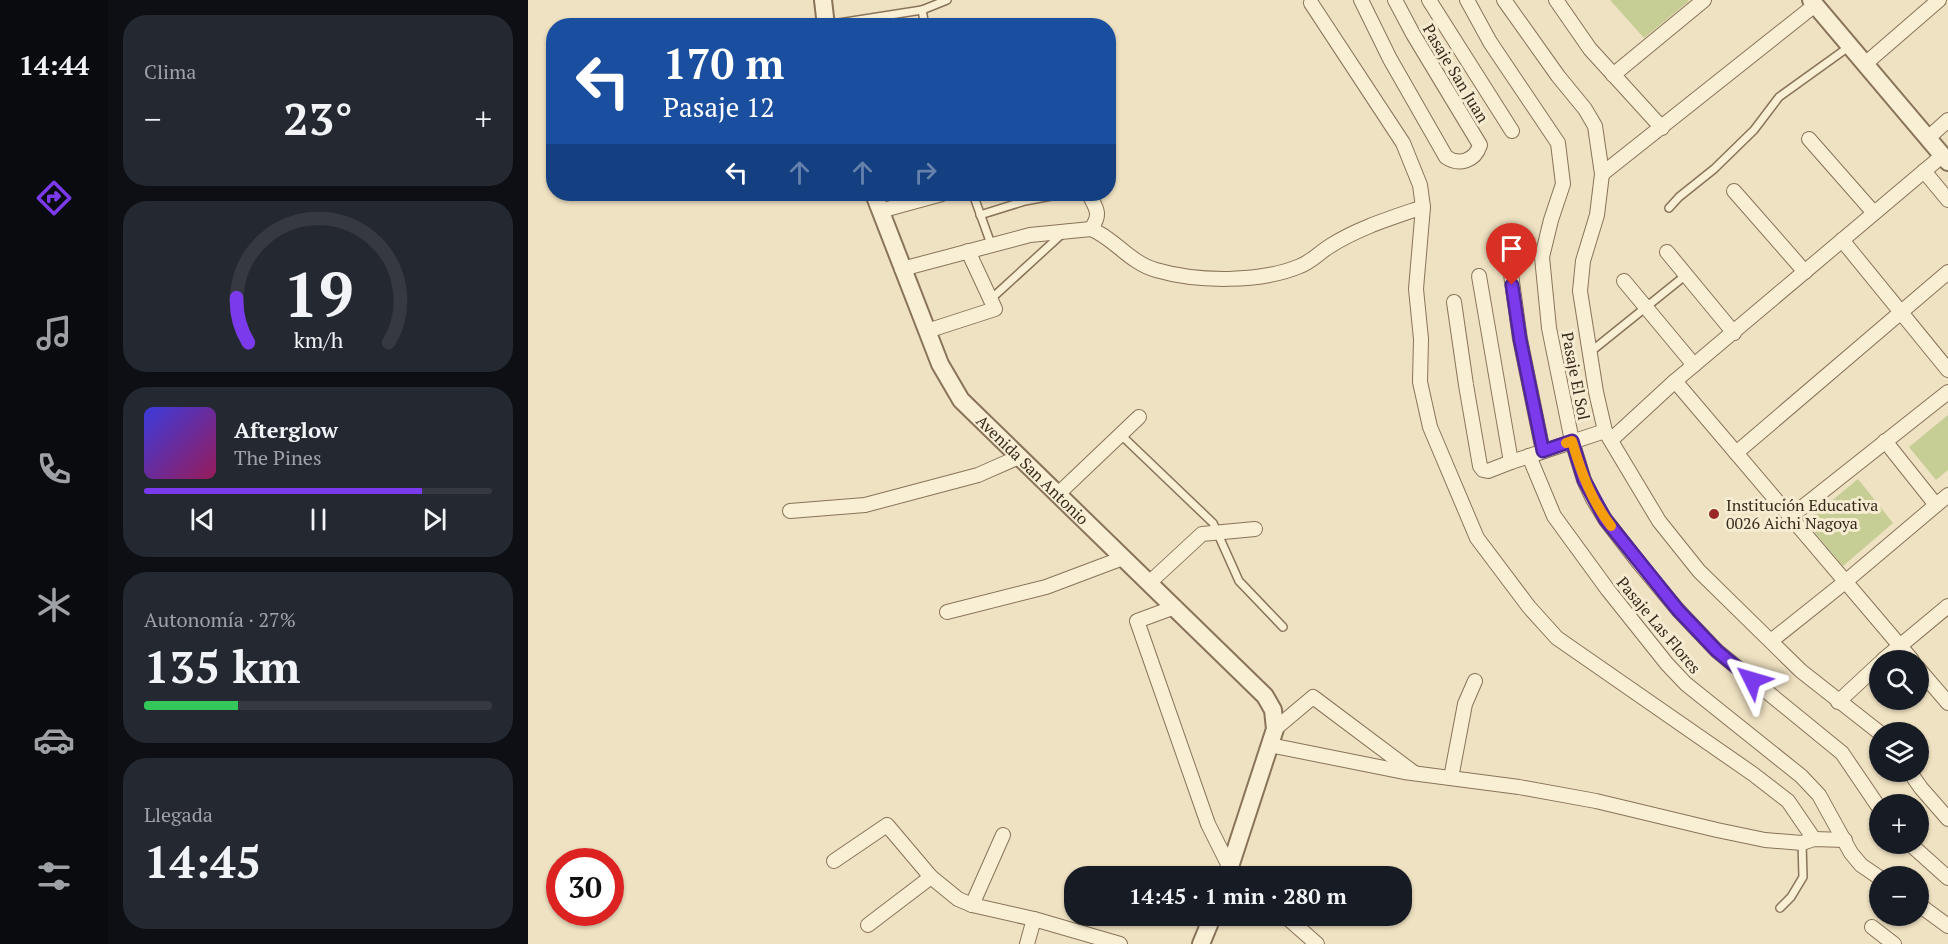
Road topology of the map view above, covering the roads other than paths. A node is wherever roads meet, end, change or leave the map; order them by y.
1 (823, 0) edge
2 (946, 0) edge
3 (1361, 0) edge
4 (1395, 0) edge
5 (1429, 0) edge
6 (1467, 0) edge
7 (1504, 0) edge
8 (1556, 0) edge
9 (1704, 0) edge
10 (1939, 0) edge
11 (1813, 2) edge
12 (1311, 3) dead end
13 (922, 10) junction
14 (886, 16) joint
15 (825, 18) edge
16 (874, 18) edge
17 (924, 18) edge
18 (1850, 46) junction
19 (1865, 64) junction
20 (1612, 75) junction
21 (1948, 120) edge
22 (1662, 128) junction
23 (1512, 131) dead end
24 (1928, 138) junction
25 (1809, 139) dead end
26 (1945, 159) edge
27 (1924, 171) junction
28 (1602, 174) junction
29 (1734, 191) dead end
30 (1948, 200) edge
31 (876, 201) edge
32 (916, 201) edge
33 (975, 201) edge
34 (1025, 201) edge
35 (1092, 201) edge
36 (1423, 207) junction
37 (1669, 208) dead end
38 (880, 211) junction
39 (1874, 213) junction
40 (980, 214) junction
41 (1090, 229) junction
42 (1065, 231) junction
43 (1842, 240) junction
44 (991, 243) junction
45 (968, 250) junction
46 (1667, 252) dead end
47 (1510, 267) dead end
48 (902, 269) junction
49 (1805, 272) junction
50 (1948, 272) edge
51 (1686, 275) junction
52 (1479, 276) dead end
53 (1624, 281) dead end
54 (1454, 302) dead end
55 (992, 304) junction
56 (1645, 307) junction
57 (1902, 312) junction
58 (927, 331) junction
59 (1734, 333) junction
60 (1589, 353) junction
61 (1694, 365) junction
62 (1948, 370) edge
63 (1675, 381) junction
64 (1948, 392) edge
65 (1139, 417) dead end
66 (1120, 434) junction
67 (1608, 436) junction
68 (1572, 441) junction
69 (1885, 441) junction
70 (1543, 451) junction
71 (1736, 453) junction
72 (1529, 456) junction
73 (1019, 457) junction
74 (1511, 462) junction
75 (1057, 495) junction
76 (1948, 495) edge
77 (1936, 505) junction
78 (790, 511) dead end
79 (1790, 517) junction
80 (1255, 530) dead end
81 (1216, 532) junction
82 (1123, 558) junction
83 (1845, 582) junction
84 (1149, 583) junction
85 (1948, 606) edge
86 (1175, 608) junction
87 (947, 612) dead end
88 (1283, 627) dead end
89 (1771, 641) junction
90 (1899, 645) junction
91 (1894, 650) edge
92 (1903, 650) edge
93 (1869, 673) edge
94 (1475, 681) dead end
95 (1929, 681) edge
96 (1838, 702) junction
97 (1948, 703) edge
98 (1869, 725) edge
99 (1273, 737) junction
100 (1415, 773) junction
101 (1451, 778) junction
102 (1917, 782) edge
103 (1870, 794) edge
104 (1948, 819) edge
105 (1003, 835) dead end
106 (1845, 840) junction
107 (1808, 841) junction
108 (1921, 854) edge
109 (834, 861) dead end
110 (1229, 866) edge
111 (1234, 866) edge
112 (1869, 871) edge
113 (931, 877) junction
114 (1948, 878) edge
115 (972, 905) junction
116 (1780, 908) dead end
117 (1929, 912) edge
118 (1034, 919) junction
119 (867, 925) dead end
120 (1208, 926) edge
121 (1297, 926) edge
122 (1948, 926) edge
123 (1872, 927) dead end
124 (1090, 940) edge
125 (1027, 944) edge
126 (1120, 944) edge
127 (1200, 944) edge
128 (1317, 944) edge
129 (1894, 944) edge

1 - 15 street
2 - 13 lane
3 - 4 street, Pasaje San Juan
5 - 23 street
6 - 68 street, Pasaje El Sol
7 - 28 street
8 - 20 street
9 - 20 street
10 - 19 street
11 - 18 street
11 - 22 street
12 - 36 street
13 - 14 lane
13 - 17 lane
14 - 16 lane
18 - 19 street
18 - 37 lane
19 - 24 street
20 - 22 street
21 - 24 street
22 - 28 street
24 - 26 street
25 - 39 street
26 - 27 street
27 - 30 street
27 - 39 street
28 - 60 street
29 - 49 street
31 - 38 street, Avenida San Antonio
32 - 38 street
33 - 40 lane
34 - 40 lane
35 - 41 street
36 - 41 street
36 - 107 street
38 - 48 street, Avenida San Antonio
39 - 43 street
40 - 44 lane
41 - 42 street
42 - 44 street
42 - 55 lane
43 - 49 street
43 - 57 street
44 - 45 street
45 - 48 street
45 - 55 street
46 - 51 street
47 - 70 street
48 - 58 street, Avenida San Antonio
49 - 59 street
50 - 57 street
51 - 56 lane
51 - 59 street
52 - 74 street
53 - 56 street
54 - 74 street
55 - 58 street
56 - 60 lane
56 - 61 street
57 - 62 street
57 - 71 street
58 - 73 street, Avenida San Antonio
59 - 61 street
60 - 67 street
61 - 63 street
63 - 67 street
63 - 71 street
64 - 69 street
65 - 66 street
66 - 75 street
66 - 81 lane
67 - 68 street
67 - 89 street
68 - 70 street
68 - 103 street, Pasaje El Sol
69 - 77 street
69 - 79 street
70 - 72 street
71 - 79 street
72 - 74 street
72 - 106 street, Pasaje Las Flores
73 - 75 street, Avenida San Antonio
73 - 78 street
75 - 82 street, Avenida San Antonio
76 - 77 street
77 - 83 street
79 - 83 street
80 - 81 street
81 - 84 street
81 - 88 lane
82 - 84 street, Avenida San Antonio
82 - 87 street
83 - 89 street
83 - 90 street
84 - 86 street, Avenida San Antonio
85 - 90 street
86 - 99 street, Avenida San Antonio
86 - 110 street
89 - 96 street
90 - 91 street
90 - 92 street
93 - 96 street
94 - 101 street
95 - 97 street
96 - 98 street
99 - 100 street
99 - 100 street
99 - 111 street
100 - 101 street
101 - 107 street
102 - 104 street
105 - 115 street
106 - 107 street
106 - 112 street, Pasaje Las Flores
107 - 116 lane
108 - 114 street
109 - 113 street
113 - 115 street
113 - 119 street
115 - 118 street
117 - 122 street
118 - 124 street
118 - 125 street
120 - 127 street
121 - 128 street
123 - 129 street
124 - 126 street

